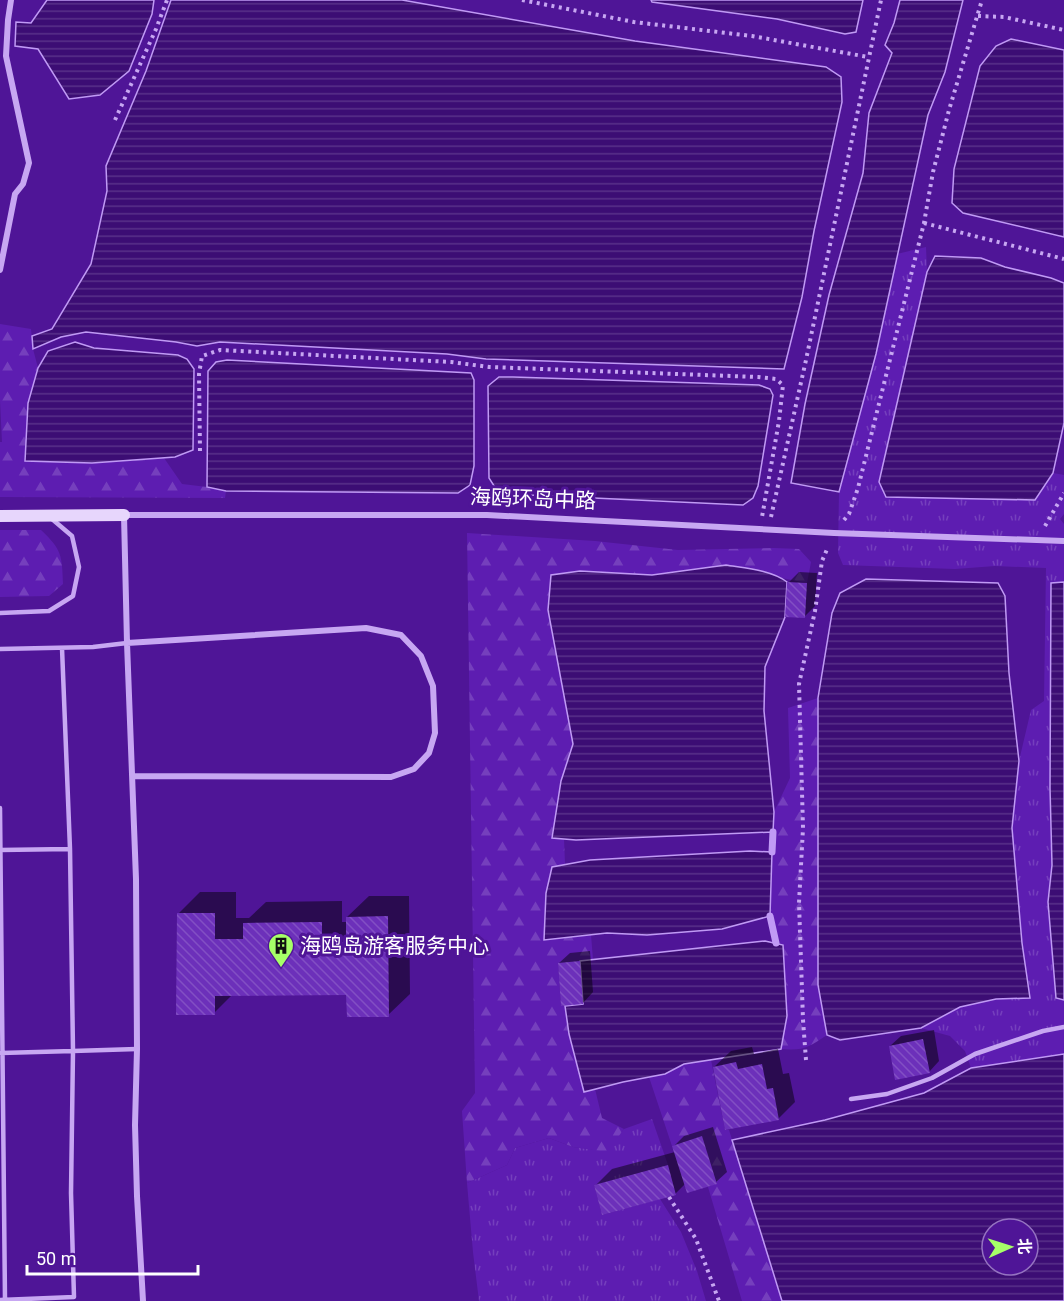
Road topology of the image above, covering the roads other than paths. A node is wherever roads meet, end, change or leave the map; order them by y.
1 (11, 0) edge
2 (0, 270) edge
3 (48, 515) junction
4 (124, 515) junction
5 (0, 516) edge
6 (1064, 541) edge
7 (0, 613) edge
8 (127, 643) junction
9 (62, 648) junction
10 (0, 649) edge
11 (133, 776) junction
12 (0, 808) edge
13 (70, 849) junction
14 (1, 850) edge
15 (1064, 1027) edge
16 (137, 1049) junction
17 (73, 1051) junction
18 (2, 1053) edge
19 (851, 1099) dead end
20 (74, 1299) edge
21 (2, 1300) edge
22 (143, 1301) edge

1 - 2 street
3 - 4 street, 海鸥环岛中路
3 - 5 street, 海鸥环岛中路
3 - 7 lane
4 - 6 street, 海鸥环岛中路
4 - 8 street
8 - 9 lane
8 - 11 street
8 - 11 street
9 - 10 lane
9 - 13 lane
11 - 16 street
12 - 14 lane
13 - 14 lane
13 - 17 lane
14 - 18 lane
15 - 19 lane
16 - 17 lane
16 - 22 street
17 - 18 lane
17 - 20 lane
18 - 21 lane
20 - 21 lane

